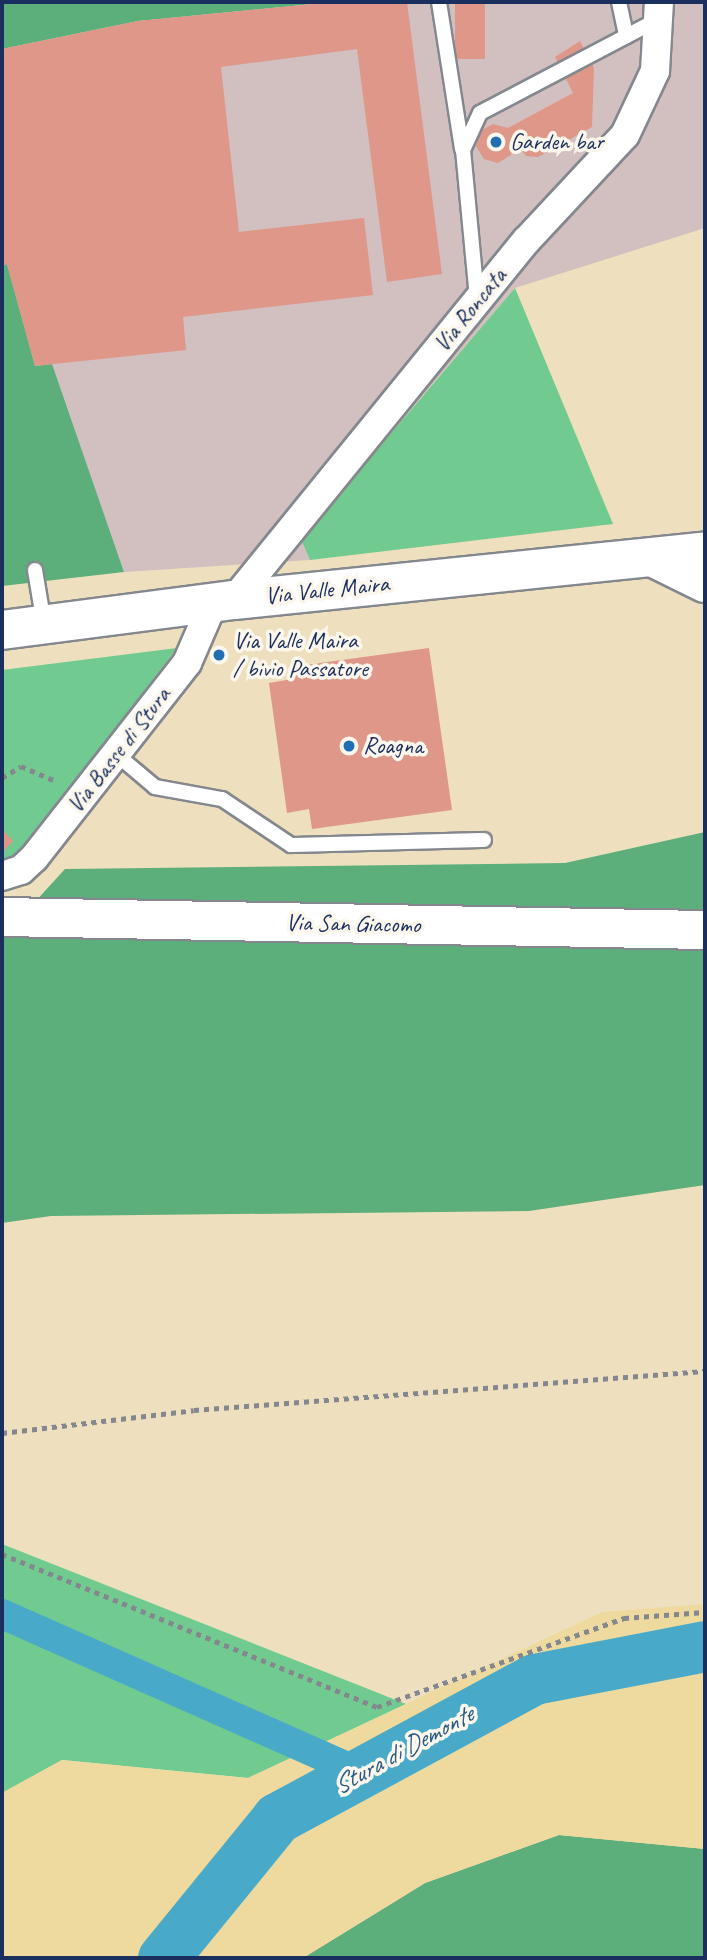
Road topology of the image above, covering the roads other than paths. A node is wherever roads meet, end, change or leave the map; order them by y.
1 (439, 2) edge
2 (619, 2) edge
3 (658, 11) edge
4 (626, 36) junction
5 (463, 150) junction
6 (477, 302) junction
7 (705, 551) edge
8 (654, 558) junction
9 (35, 570) dead end
10 (705, 583) edge
11 (224, 601) junction
12 (44, 625) junction
13 (2, 631) edge
14 (116, 754) junction
15 (484, 840) dead end
16 (2, 876) edge
17 (2, 917) edge
18 (705, 930) edge

1 - 5 lane
2 - 4 lane
3 - 4 lane
3 - 6 street, Via Roncata
4 - 5 lane
5 - 6 lane
6 - 11 street, Via Roncata
7 - 8 main road, Via Valle Maira
8 - 10 main road
8 - 11 main road, Via Valle Maira
9 - 12 lane
11 - 12 main road, Via Valle Maira
11 - 14 street, Via Basse di Stura
12 - 13 main road, Via Valle Maira
14 - 15 lane
14 - 16 street, Via Basse di Stura
17 - 18 main road, Via San Giacomo

